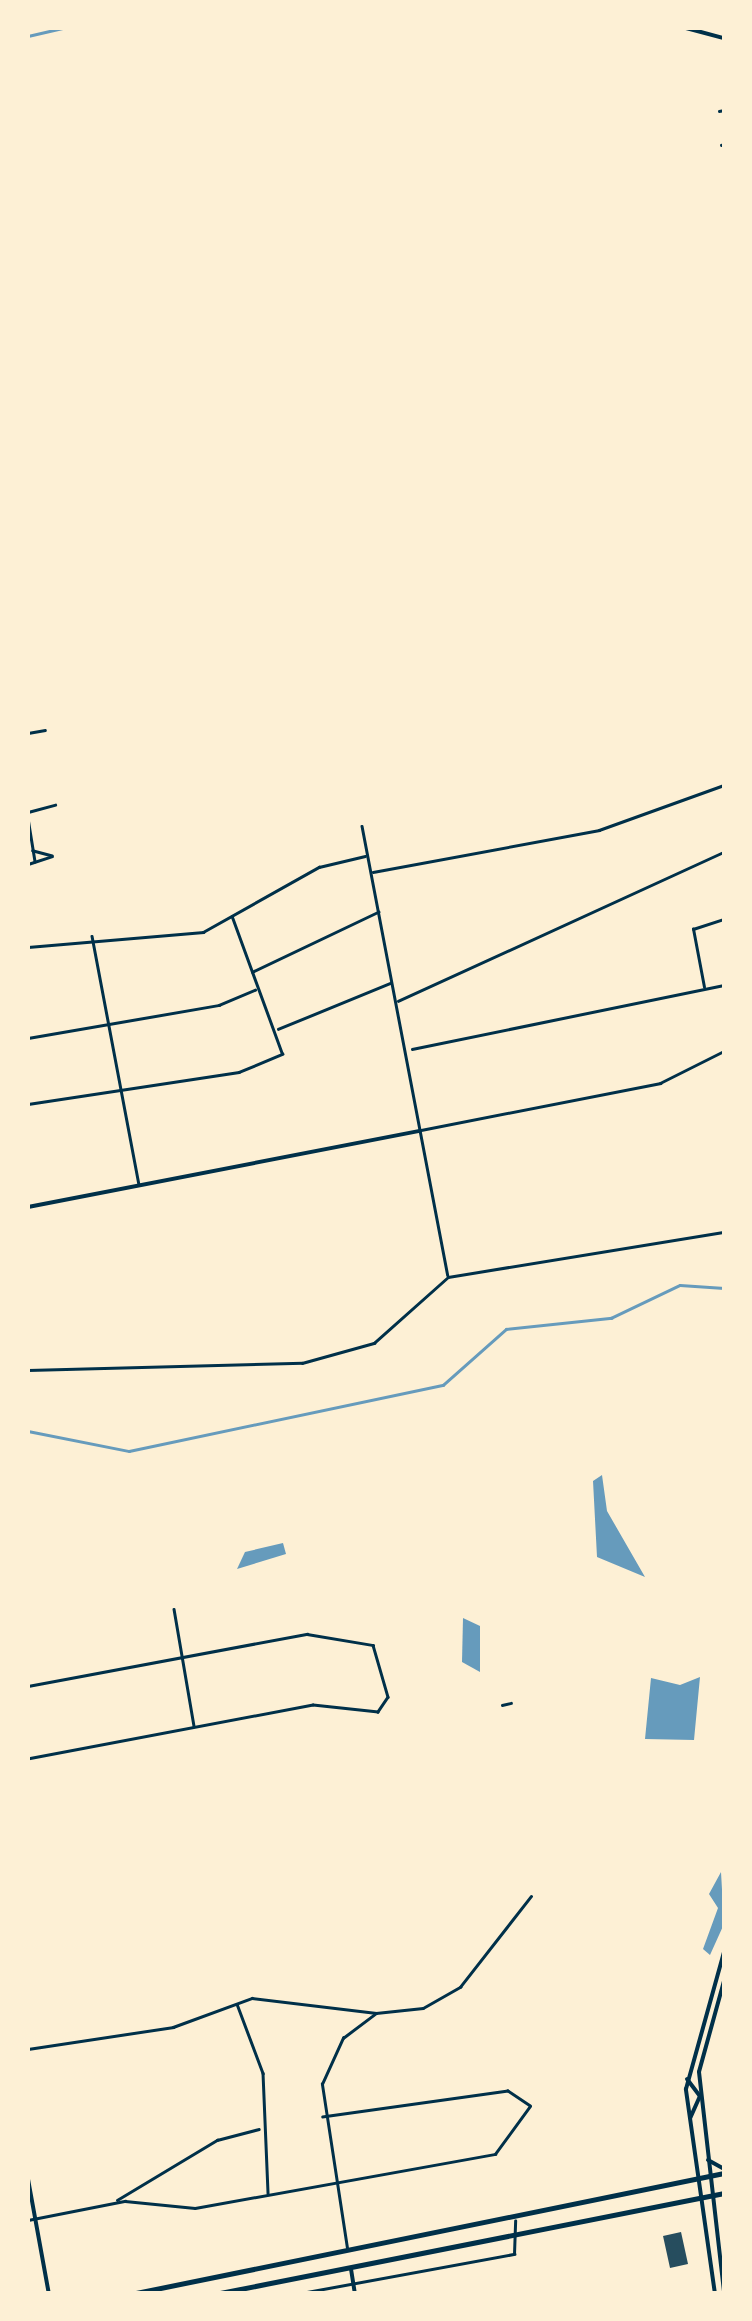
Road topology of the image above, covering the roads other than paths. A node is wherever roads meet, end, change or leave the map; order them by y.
1 (686, 28) edge
2 (724, 38) edge
3 (45, 730) dead end
4 (28, 733) edge
5 (724, 786) edge
6 (56, 805) dead end
7 (28, 812) edge
8 (28, 818) edge
9 (362, 826) dead end
10 (33, 851) junction
11 (724, 852) edge
12 (367, 856) junction
13 (35, 863) junction
14 (28, 864) edge
15 (371, 873) junction
16 (378, 912) junction
17 (232, 918) junction
18 (724, 919) edge
19 (92, 936) junction
20 (28, 947) edge
21 (251, 972) junction
22 (392, 983) junction
23 (724, 985) edge
24 (257, 988) junction
25 (704, 989) junction
26 (397, 1001) junction
27 (109, 1023) junction
28 (276, 1030) junction
29 (28, 1038) edge
30 (411, 1050) junction
31 (724, 1051) edge
32 (121, 1089) junction
33 (28, 1104) edge
34 (420, 1130) junction
35 (140, 1185) junction
36 (28, 1207) edge
37 (724, 1232) edge
38 (448, 1276) junction
39 (28, 1370) edge
40 (174, 1609) dead end
41 (181, 1657) junction
42 (28, 1686) edge
43 (511, 1703) dead end
44 (502, 1706) dead end
45 (194, 1728) junction
46 (28, 1759) edge
47 (532, 1896) dead end
48 (724, 1952) edge
49 (717, 1971) junction
50 (724, 1978) edge
51 (237, 2004) junction
52 (376, 2014) junction
53 (28, 2049) edge
54 (686, 2077) junction
55 (700, 2096) junction
56 (324, 2117) junction
57 (688, 2122) junction
58 (259, 2129) junction
59 (706, 2158) junction
60 (724, 2171) edge
61 (708, 2178) junction
62 (28, 2179) edge
63 (694, 2181) junction
64 (335, 2183) junction
65 (724, 2193) edge
66 (268, 2194) junction
67 (707, 2198) junction
68 (698, 2200) junction
69 (112, 2203) junction
70 (35, 2218) junction
71 (28, 2220) edge
72 (515, 2221) junction
73 (518, 2239) junction
74 (347, 2251) junction
75 (351, 2269) junction
76 (353, 2283) junction
77 (724, 2293) edge
78 (49, 2294) edge
79 (131, 2294) edge
80 (215, 2294) edge
81 (296, 2294) edge
82 (354, 2294) edge
83 (715, 2294) edge

1 - 2 street
3 - 4 street
5 - 15 street
6 - 7 street
8 - 10 street
9 - 12 street
10 - 13 street
10 - 13 street
11 - 26 street
12 - 15 street
12 - 17 street
13 - 14 street
15 - 16 street
16 - 21 street
16 - 22 street
17 - 19 street
17 - 21 street
18 - 25 street
19 - 20 street
19 - 27 street
21 - 24 street
22 - 26 street
22 - 28 street
23 - 25 street
24 - 27 street
24 - 28 street
25 - 30 street
26 - 30 street
27 - 29 street
27 - 32 street
28 - 32 street
30 - 34 street
31 - 34 street
32 - 33 street
32 - 35 street
34 - 35 street
34 - 38 street
35 - 36 street
37 - 38 street
38 - 39 street
40 - 41 street
41 - 42 street
41 - 45 street
41 - 45 street
43 - 44 street
45 - 46 street
47 - 52 street
48 - 49 street
49 - 50 street
49 - 54 street
50 - 55 street
51 - 52 street
51 - 53 street
51 - 58 street
52 - 56 street
54 - 55 street
54 - 57 street
55 - 57 street
55 - 59 street
56 - 64 street
56 - 64 street
57 - 63 street
58 - 66 street
58 - 69 street
59 - 60 street
59 - 61 street
60 - 61 highway
61 - 63 highway
61 - 67 street
62 - 70 street
63 - 68 street
63 - 72 highway
64 - 66 street
64 - 74 street
65 - 67 highway
66 - 69 street
67 - 68 highway
67 - 77 street
68 - 73 highway
68 - 83 street
69 - 70 street
70 - 71 street
70 - 78 street
72 - 73 street
72 - 74 highway
73 - 75 highway
73 - 76 street
74 - 75 street
74 - 79 highway
75 - 76 street
75 - 80 highway
76 - 81 street
76 - 82 street

